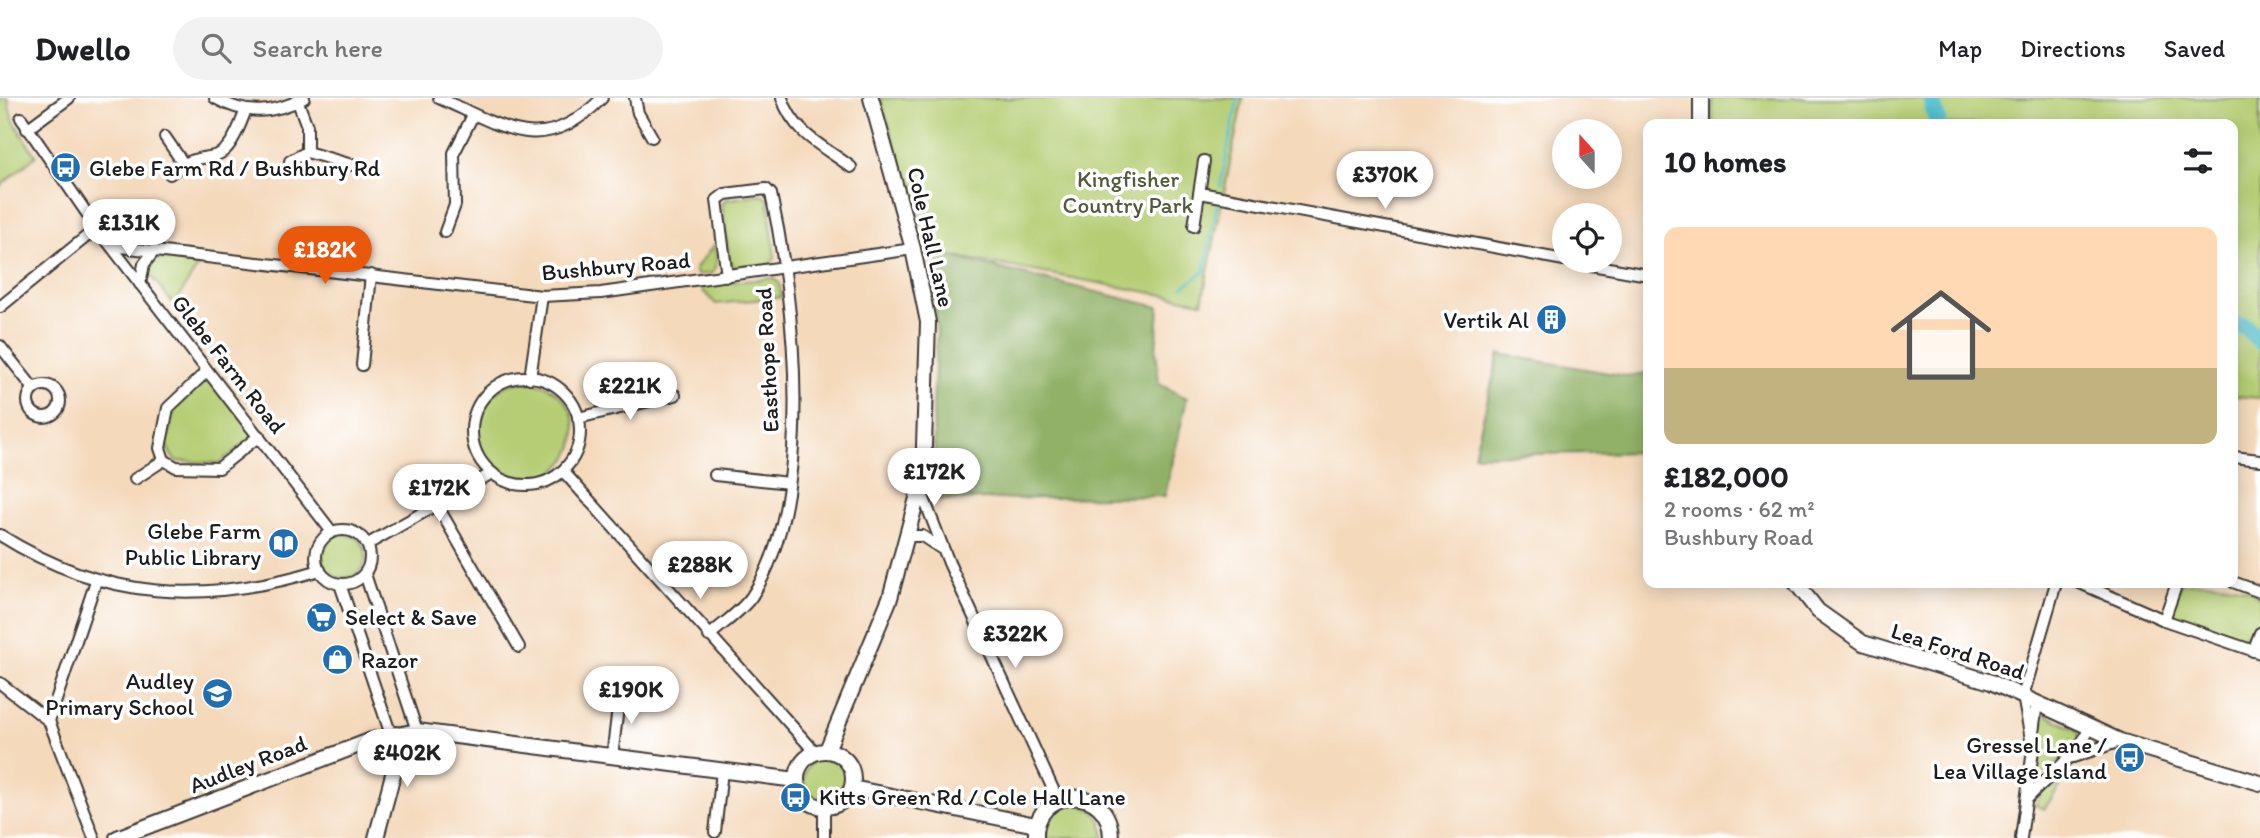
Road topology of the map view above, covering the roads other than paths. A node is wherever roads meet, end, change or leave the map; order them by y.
1 (69, 98) edge
2 (215, 98) edge
3 (439, 98) edge
4 (602, 98) edge
5 (635, 98) edge
6 (782, 98) edge
7 (871, 98) edge
8 (1701, 98) edge
9 (301, 100) edge
10 (245, 111) junction
11 (473, 115) junction
12 (21, 118) dead end
13 (1701, 119) edge
14 (27, 130) junction
15 (164, 137) dead end
16 (652, 137) dead end
17 (307, 152) junction
18 (290, 161) dead end
19 (1204, 161) dead end
20 (183, 163) junction
21 (352, 165) dead end
22 (851, 167) dead end
23 (170, 174) dead end
24 (1200, 193) junction
25 (1194, 226) dead end
26 (97, 228) junction
27 (445, 232) dead end
28 (112, 246) junction
29 (155, 250) junction
30 (913, 250) junction
31 (1552, 257) edge
32 (783, 267) junction
33 (1622, 270) edge
34 (1643, 274) edge
35 (371, 275) junction
36 (727, 276) junction
37 (140, 284) junction
38 (542, 296) junction
39 (0, 307) edge
40 (0, 346) edge
41 (362, 365) dead end
42 (207, 371) junction
43 (530, 378) junction
44 (34, 388) dead end
45 (675, 395) dead end
46 (578, 418) junction
47 (259, 436) junction
48 (2238, 458) edge
49 (164, 460) junction
50 (2260, 460) edge
51 (563, 471) junction
52 (492, 473) junction
53 (715, 475) dead end
54 (135, 479) dead end
55 (789, 483) junction
56 (921, 491) junction
57 (438, 507) junction
58 (332, 532) junction
59 (0, 535) edge
60 (909, 536) junction
61 (368, 544) junction
62 (944, 551) junction
63 (320, 570) junction
64 (365, 573) junction
65 (96, 581) junction
66 (340, 584) junction
67 (2238, 584) edge
68 (1800, 588) edge
69 (2055, 588) edge
70 (2091, 588) edge
71 (2175, 588) edge
72 (2260, 592) edge
73 (2164, 620) junction
74 (2260, 633) edge
75 (709, 636) junction
76 (519, 647) dead end
77 (2256, 652) edge
78 (0, 684) edge
79 (620, 691) dead end
80 (2023, 695) junction
81 (2038, 702) junction
82 (49, 721) junction
83 (2088, 728) junction
84 (417, 731) junction
85 (393, 734) junction
86 (2120, 741) junction
87 (2033, 750) junction
88 (821, 751) junction
89 (612, 757) junction
90 (2063, 761) junction
91 (722, 771) junction
92 (796, 780) junction
93 (2260, 783) edge
94 (852, 788) junction
95 (2028, 798) junction
96 (1058, 800) junction
97 (824, 807) junction
98 (1036, 831) edge
99 (715, 832) dead end
100 (94, 838) edge
101 (117, 838) edge
102 (376, 838) edge
103 (824, 838) edge
104 (1111, 838) edge
105 (2021, 838) edge

1 - 14 street
2 - 10 street
3 - 11 street
4 - 11 street
5 - 16 street
6 - 22 street
7 - 30 street, Cole Hall Lane
8 - 13 street
9 - 10 street
9 - 17 street
10 - 20 street
11 - 27 street
12 - 14 street, Glebe Farm Road
14 - 26 street, Glebe Farm Road
15 - 20 street
17 - 18 street
17 - 21 street
19 - 24 street
20 - 23 street
24 - 25 street
24 - 31 street
26 - 28 street, Glebe Farm Road
26 - 39 street
28 - 29 street, Bushbury Road
28 - 37 street, Glebe Farm Road
29 - 35 street, Bushbury Road
29 - 37 street
30 - 32 street, Bushbury Road
30 - 56 street, Cole Hall Lane
32 - 36 street, Bushbury Road
32 - 36 street, Easthope Road
32 - 55 street, Easthope Road
33 - 34 street
35 - 38 street, Bushbury Road
35 - 41 street
36 - 38 street, Bushbury Road
37 - 42 street, Glebe Farm Road
38 - 43 street
40 - 44 street
42 - 47 street, Glebe Farm Road
42 - 49 street
43 - 46 street
43 - 52 street
45 - 46 street
46 - 51 street
47 - 49 street
47 - 58 street, Glebe Farm Road
48 - 50 street
49 - 54 street
51 - 52 street
51 - 75 street
52 - 57 street
53 - 55 street
55 - 75 street, Easthope Road
56 - 60 street, Cole Hall Lane
56 - 62 street
57 - 61 street
57 - 76 street
58 - 61 street
58 - 63 street
59 - 65 street
60 - 62 street
60 - 88 street, Cole Hall Lane
61 - 64 street
62 - 96 street
63 - 65 street
63 - 66 street
64 - 66 street
64 - 84 street
65 - 82 street
66 - 85 street
67 - 72 street
68 - 80 street, Lea Ford Road
69 - 80 street
70 - 73 street
71 - 73 street
73 - 77 street
74 - 77 street
75 - 88 street
78 - 82 street
79 - 89 street
80 - 81 street, Lea Ford Road
80 - 87 street
81 - 83 street, Lea Ford Road
81 - 87 street
82 - 100 street
83 - 86 street, Lea Ford Road
83 - 90 street
84 - 85 street, Audley Road
84 - 89 street, Audley Road
85 - 101 street, Audley Road
85 - 102 street
86 - 90 street
86 - 93 street, Lea Ford Road
87 - 95 street
88 - 92 street
88 - 94 street
89 - 91 street, Audley Road
90 - 95 street
91 - 92 street, Audley Road
91 - 99 street
92 - 97 street
94 - 97 street
94 - 98 street
95 - 105 street
96 - 98 street
96 - 104 street
97 - 103 street

